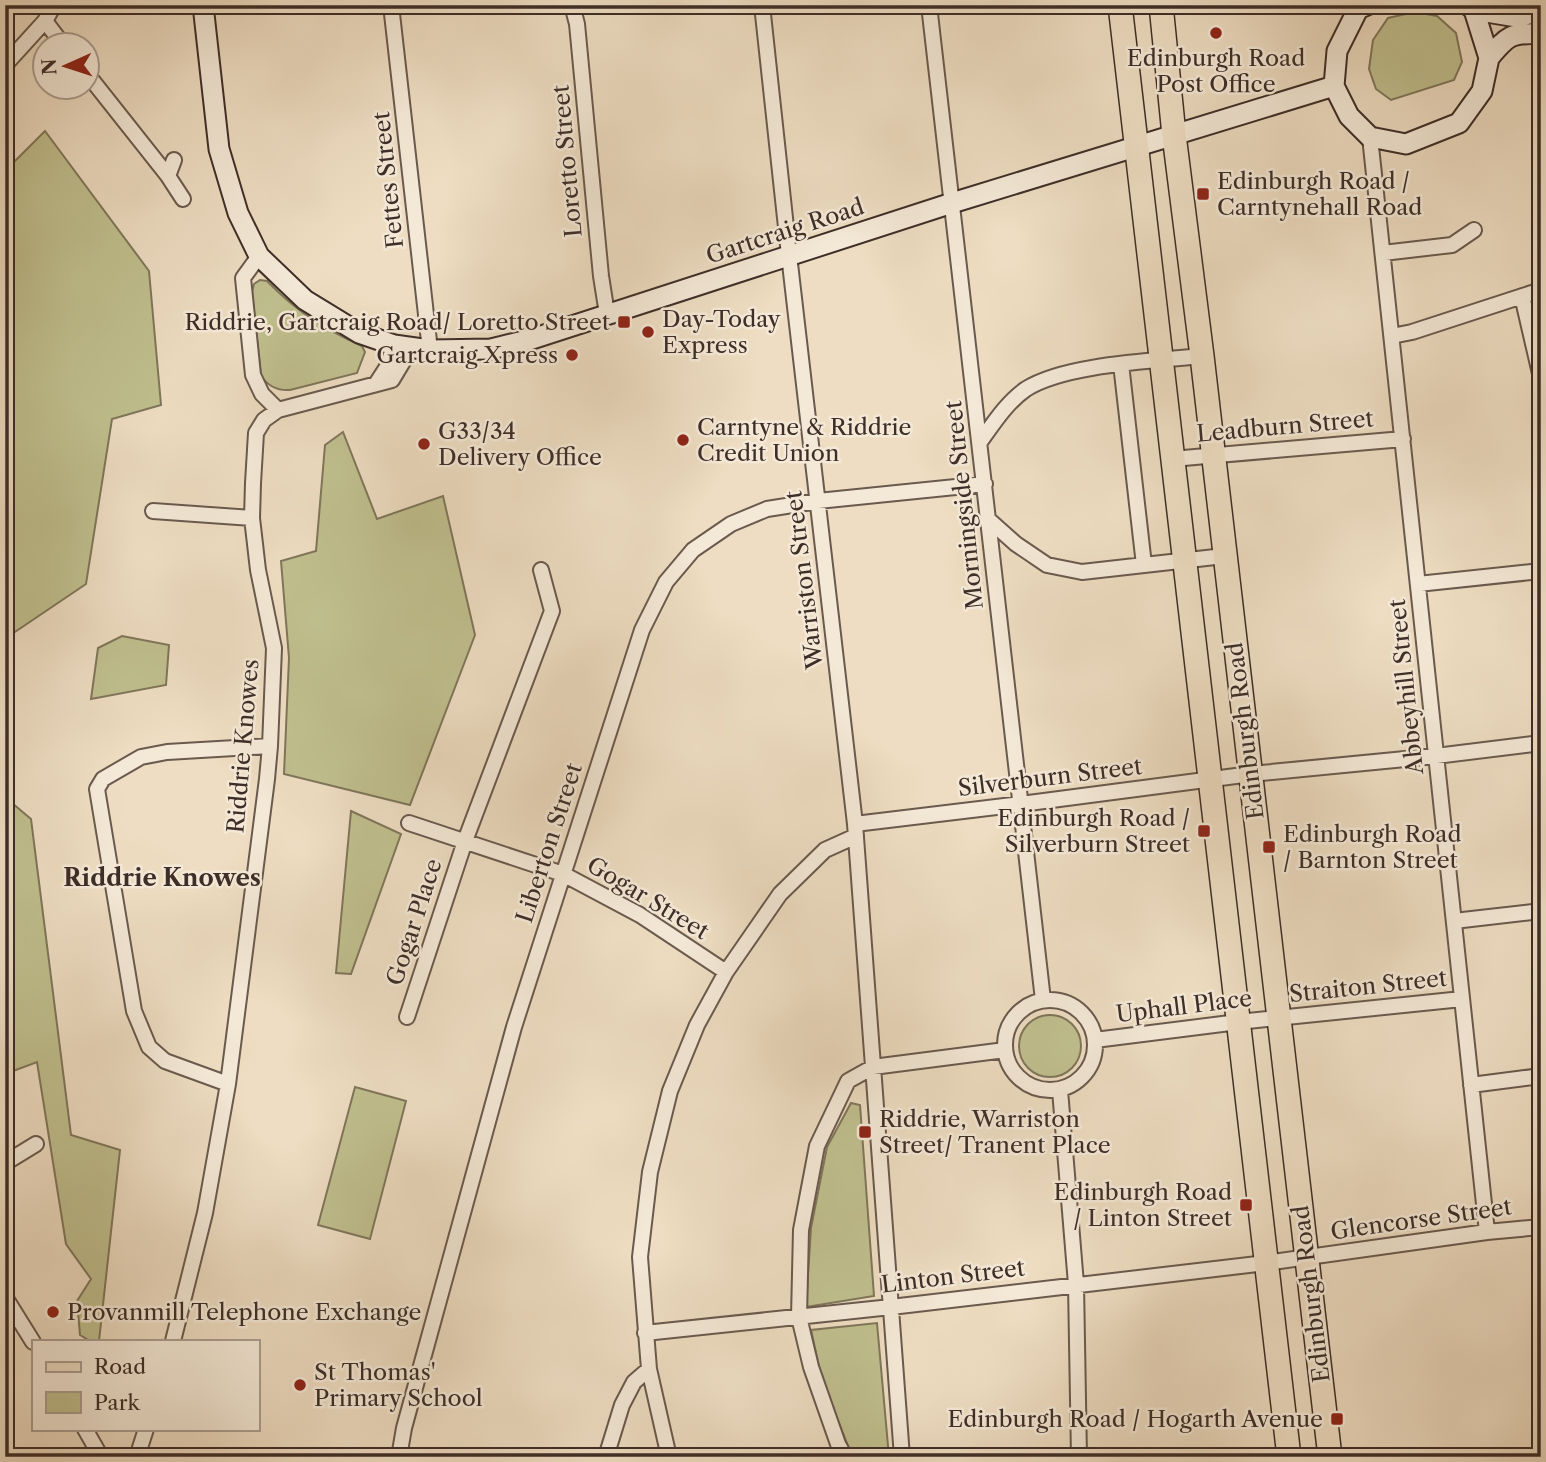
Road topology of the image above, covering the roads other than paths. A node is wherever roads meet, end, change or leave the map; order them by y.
1 (54, 5) edge
2 (203, 5) edge
3 (391, 5) edge
4 (572, 5) edge
5 (762, 5) edge
6 (929, 5) edge
7 (1120, 5) edge
8 (1161, 5) edge
9 (1361, 7) edge
10 (1471, 8) edge
11 (1541, 11) edge
12 (45, 21) junction
13 (53, 32) edge
14 (1541, 34) edge
15 (1489, 58) junction
16 (5, 65) edge
17 (1334, 86) junction
18 (102, 93) edge
19 (1174, 135) junction
20 (1370, 137) junction
21 (1135, 146) junction
22 (174, 160) dead end
23 (168, 176) junction
24 (183, 199) dead end
25 (953, 203) junction
26 (1474, 230) dead end
27 (1383, 253) junction
28 (789, 255) junction
29 (264, 261) junction
30 (1541, 290) edge
31 (1522, 296) junction
32 (607, 314) junction
33 (1392, 336) junction
34 (401, 346) junction
35 (430, 350) junction
36 (1202, 356) junction
37 (1161, 360) junction
38 (1121, 364) junction
39 (1541, 378) edge
40 (278, 410) junction
41 (1403, 439) junction
42 (980, 442) junction
43 (1213, 455) junction
44 (1172, 459) junction
45 (985, 484) junction
46 (818, 501) junction
47 (153, 512) dead end
48 (252, 518) junction
49 (989, 520) junction
50 (1224, 556) junction
51 (1184, 561) junction
52 (1144, 565) junction
53 (541, 570) dead end
54 (1541, 571) edge
55 (1418, 584) junction
56 (1541, 743) edge
57 (270, 746) junction
58 (1436, 756) junction
59 (1251, 774) junction
60 (1210, 780) junction
61 (1021, 804) junction
62 (409, 822) dead end
63 (855, 830) junction
64 (465, 841) junction
65 (563, 874) junction
66 (1541, 911) edge
67 (1454, 921) junction
68 (726, 972) junction
69 (1462, 999) junction
70 (1043, 1000) junction
71 (407, 1017) dead end
72 (1278, 1019) junction
73 (1238, 1022) junction
74 (1096, 1040) junction
75 (1005, 1050) junction
76 (873, 1067) junction
77 (1541, 1076) edge
78 (228, 1084) junction
79 (1471, 1085) junction
80 (1060, 1090) junction
81 (36, 1144) dead end
82 (7, 1159) edge
83 (1541, 1227) edge
84 (1487, 1232) junction
85 (1307, 1258) junction
86 (1266, 1263) junction
87 (1076, 1284) junction
88 (5, 1297) edge
89 (891, 1307) junction
90 (799, 1317) junction
91 (645, 1332) junction
92 (32, 1340) edge
93 (173, 1340) edge
94 (649, 1369) junction
95 (86, 1430) edge
96 (146, 1430) edge
97 (101, 1457) edge
98 (137, 1457) edge
99 (400, 1457) edge
100 (606, 1457) edge
101 (669, 1457) edge
102 (845, 1457) edge
103 (902, 1457) edge
104 (1079, 1457) edge
105 (1289, 1457) edge
106 (1330, 1457) edge

1 - 12 street
2 - 29 street, Gartcraig Road
3 - 35 street, Fettes Street
4 - 32 street, Loretto Street
5 - 28 street, Warriston Street
6 - 25 street, Morningside Street
7 - 21 main road, Edinburgh Road
8 - 19 main road, Edinburgh Road
9 - 17 street
10 - 11 street
10 - 15 street
12 - 13 street
12 - 16 street
14 - 15 street
15 - 20 street
17 - 19 street, Gartcraig Road
17 - 20 street
18 - 23 street
19 - 21 street, Gartcraig Road
19 - 36 main road, Edinburgh Road
20 - 27 street, Abbeyhill Street
21 - 25 street, Gartcraig Road
21 - 37 main road, Edinburgh Road
22 - 23 street
23 - 24 street
25 - 28 street, Gartcraig Road
25 - 42 street, Morningside Street
26 - 27 street
27 - 33 street, Abbeyhill Street
28 - 32 street, Gartcraig Road
28 - 46 street, Warriston Street
29 - 34 street, Gartcraig Road
29 - 40 street
30 - 31 street
31 - 33 street
31 - 39 street
32 - 35 street, Gartcraig Road
33 - 41 street, Abbeyhill Street
34 - 35 street, Gartcraig Road
34 - 40 street
36 - 37 street
36 - 43 main road, Edinburgh Road
37 - 38 street
37 - 44 main road, Edinburgh Road
38 - 42 street
38 - 52 street
40 - 48 street, Riddrie Knowes
41 - 43 street, Leadburn Street
41 - 55 street, Abbeyhill Street
42 - 45 street, Morningside Street
43 - 44 street, Leadburn Street
43 - 50 main road, Edinburgh Road
44 - 51 main road, Edinburgh Road
45 - 46 street, Liberton Street
45 - 49 street, Morningside Street
46 - 63 street, Warriston Street
46 - 65 street, Liberton Street
47 - 48 street
48 - 57 street, Riddrie Knowes
49 - 52 street
49 - 61 street, Morningside Street
50 - 51 street
50 - 59 main road, Edinburgh Road
51 - 52 street
51 - 60 main road, Edinburgh Road
53 - 64 street
54 - 55 street
55 - 58 street, Abbeyhill Street
56 - 58 street, Silverburn Street
57 - 78 street, Riddrie Knowes
57 - 78 street
58 - 59 street, Silverburn Street
58 - 67 street, Abbeyhill Street
59 - 60 street, Silverburn Street
59 - 72 main road, Edinburgh Road
60 - 61 street, Silverburn Street
60 - 73 main road, Edinburgh Road
61 - 63 street, Silverburn Street
61 - 70 street, Morningside Street
62 - 64 street, Gogar Street
63 - 68 street, Silverburn Street
63 - 76 street, Warriston Street
64 - 65 street, Gogar Street
64 - 71 street, Gogar Place
65 - 68 street, Gogar Street
65 - 99 street, Liberton Street
66 - 67 street
67 - 69 street, Abbeyhill Street
68 - 91 street, Silverburn Street
69 - 72 street, Straiton Street
69 - 79 street, Abbeyhill Street
70 - 74 street
70 - 75 street
72 - 73 street, Uphall Place
72 - 85 main road, Edinburgh Road
73 - 74 street, Uphall Place
73 - 86 main road, Edinburgh Road
74 - 80 street
75 - 76 street
75 - 80 street
76 - 89 street, Warriston Street
76 - 90 street
77 - 79 street
78 - 93 street, Riddrie Knowes
79 - 84 street, Abbeyhill Street
80 - 87 street
81 - 82 street
83 - 84 street, Glencorse Street
84 - 85 street, Glencorse Street
85 - 86 street, Glencorse Street
85 - 106 main road, Edinburgh Road
86 - 87 street, Linton Street
86 - 105 main road, Edinburgh Road
87 - 89 street, Linton Street
87 - 104 street
88 - 92 street
89 - 90 street, Linton Street
89 - 103 street, Warriston Street
90 - 91 street, Linton Street
90 - 102 street
91 - 94 street, Silverburn Street
94 - 100 street
94 - 101 street, Silverburn Street
95 - 97 street
96 - 98 street

